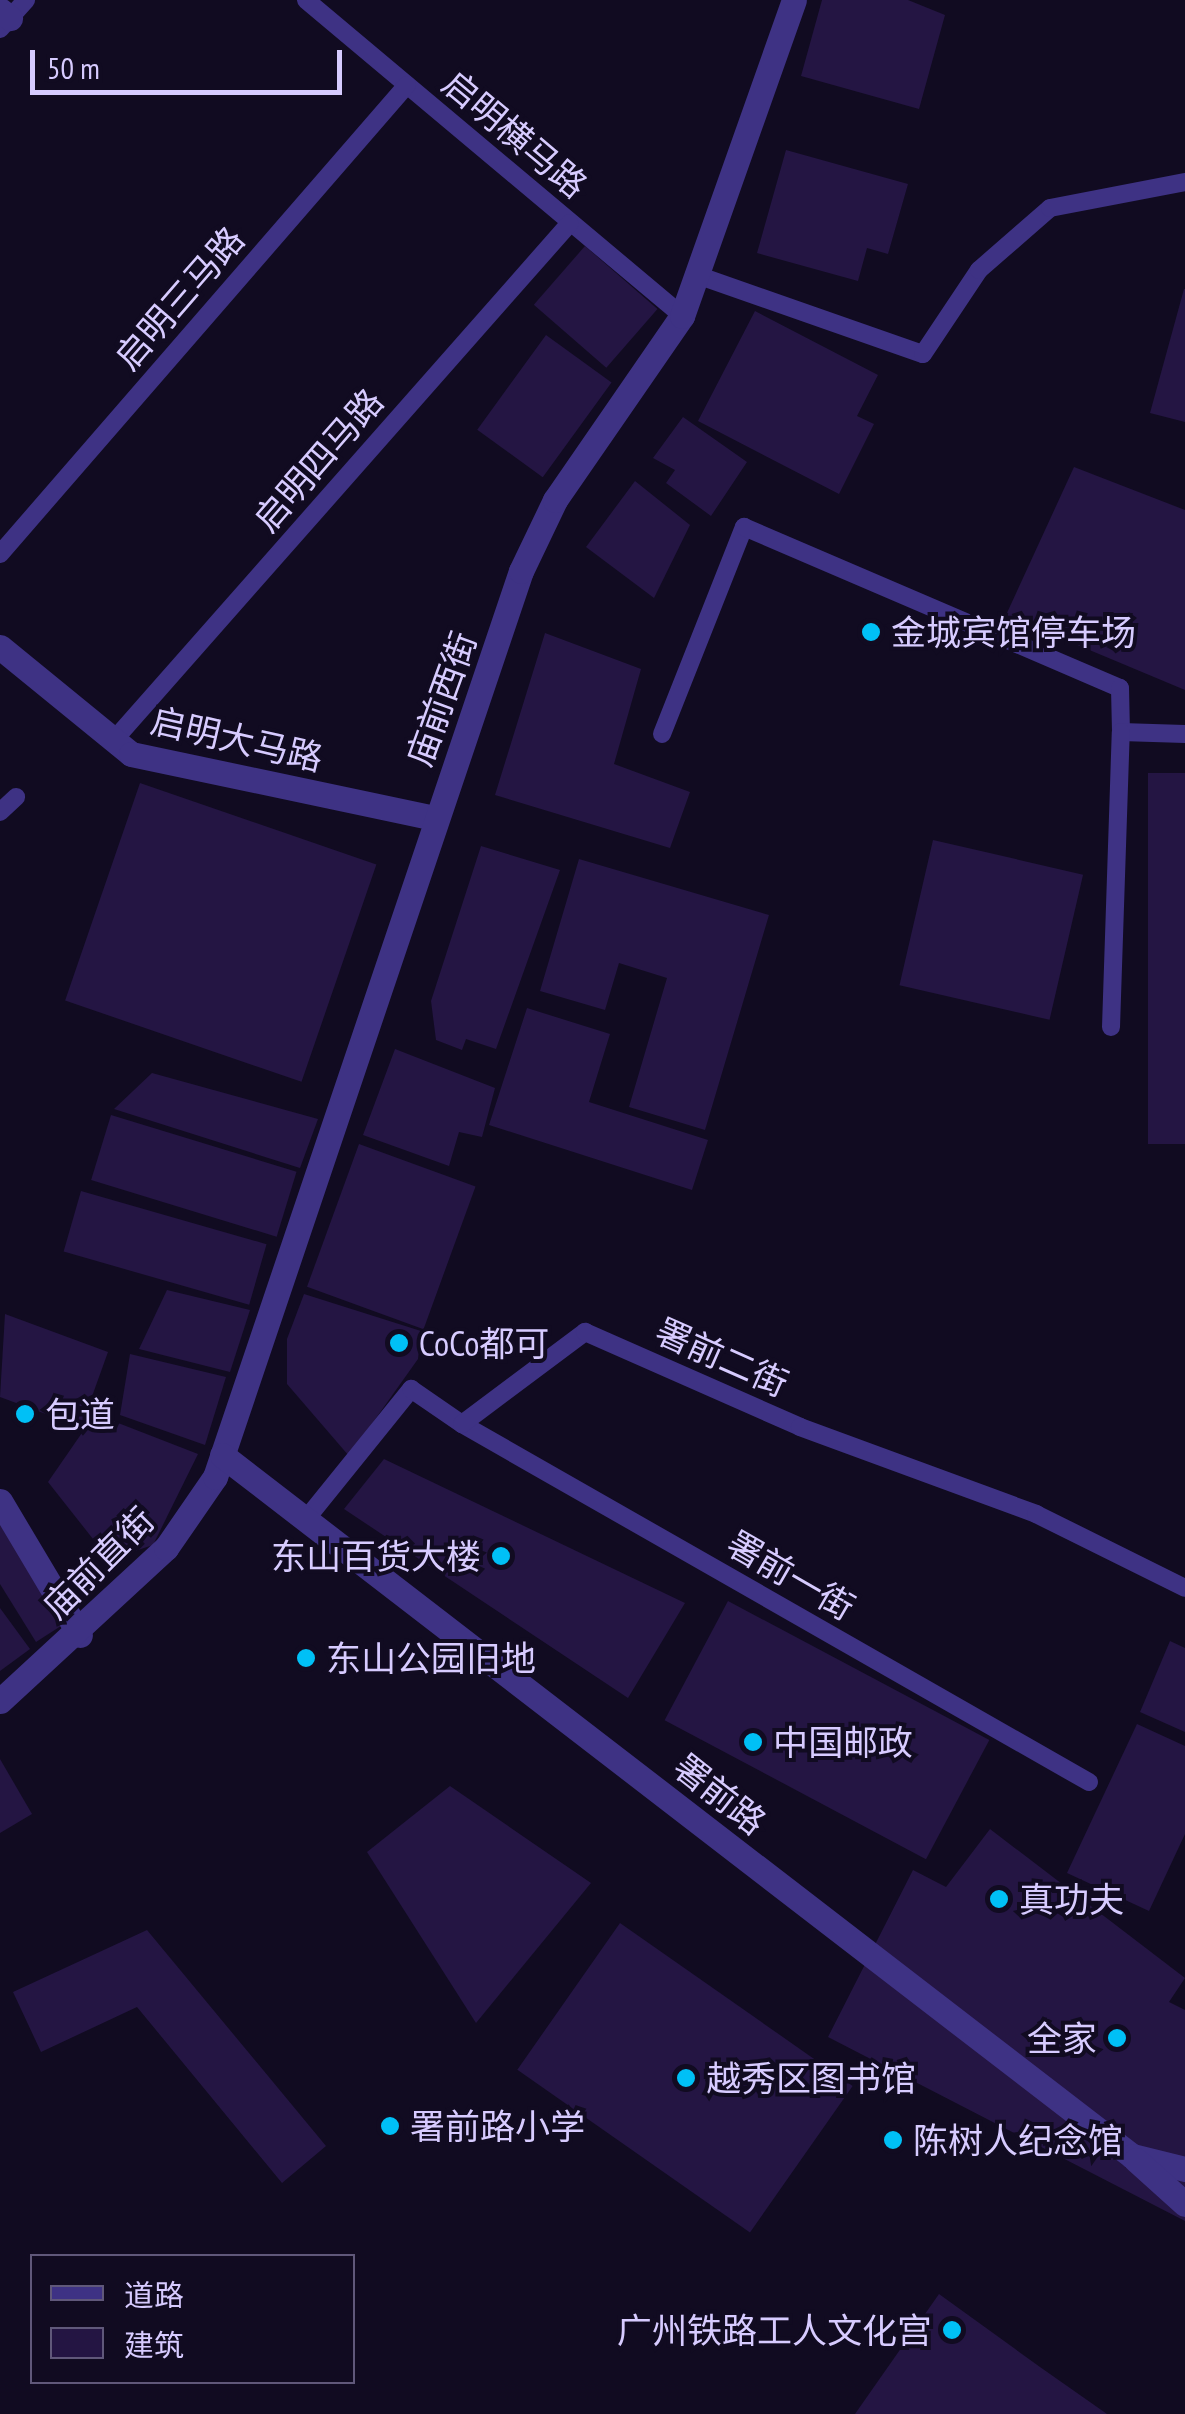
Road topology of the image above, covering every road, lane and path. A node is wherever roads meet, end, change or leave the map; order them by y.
1 (306, 0) edge
2 (794, 0) edge
3 (407, 85) junction
4 (1185, 182) edge
5 (570, 223) junction
6 (697, 275) junction
7 (682, 316) junction
8 (0, 554) edge
9 (0, 647) edge
10 (1121, 732) junction
11 (662, 734) dead end
12 (1185, 734) edge
13 (114, 740) junction
14 (16, 797) dead end
15 (0, 812) edge
16 (434, 818) junction
17 (1111, 1027) dead end
18 (462, 1424) junction
19 (222, 1456) junction
20 (0, 1501) edge
21 (307, 1518) junction
22 (1185, 1588) edge
23 (80, 1634) junction
24 (0, 1701) edge
25 (1089, 1782) dead end
26 (1132, 2156) junction
27 (1185, 2169) edge
28 (1185, 2204) edge

1 - 3 lane, 启明横马路
2 - 6 street, 庙前西街
3 - 5 lane, 启明横马路
3 - 8 lane, 启明三马路
4 - 6 lane
5 - 7 lane, 启明横马路
5 - 13 lane, 启明四马路
6 - 7 street, 庙前西街
7 - 16 street, 庙前西街
9 - 13 street, 启明大马路
10 - 11 lane
10 - 12 lane
10 - 17 lane
13 - 16 street, 启明大马路
14 - 15 lane
16 - 19 street, 庙前西街
18 - 21 lane
18 - 22 lane, 署前二街
18 - 25 lane, 署前一街
19 - 21 street, 署前路
19 - 23 street, 庙前直街
20 - 23 street
21 - 26 street, 署前路
23 - 24 street, 庙前直街
26 - 27 street, 署前路
26 - 28 street

